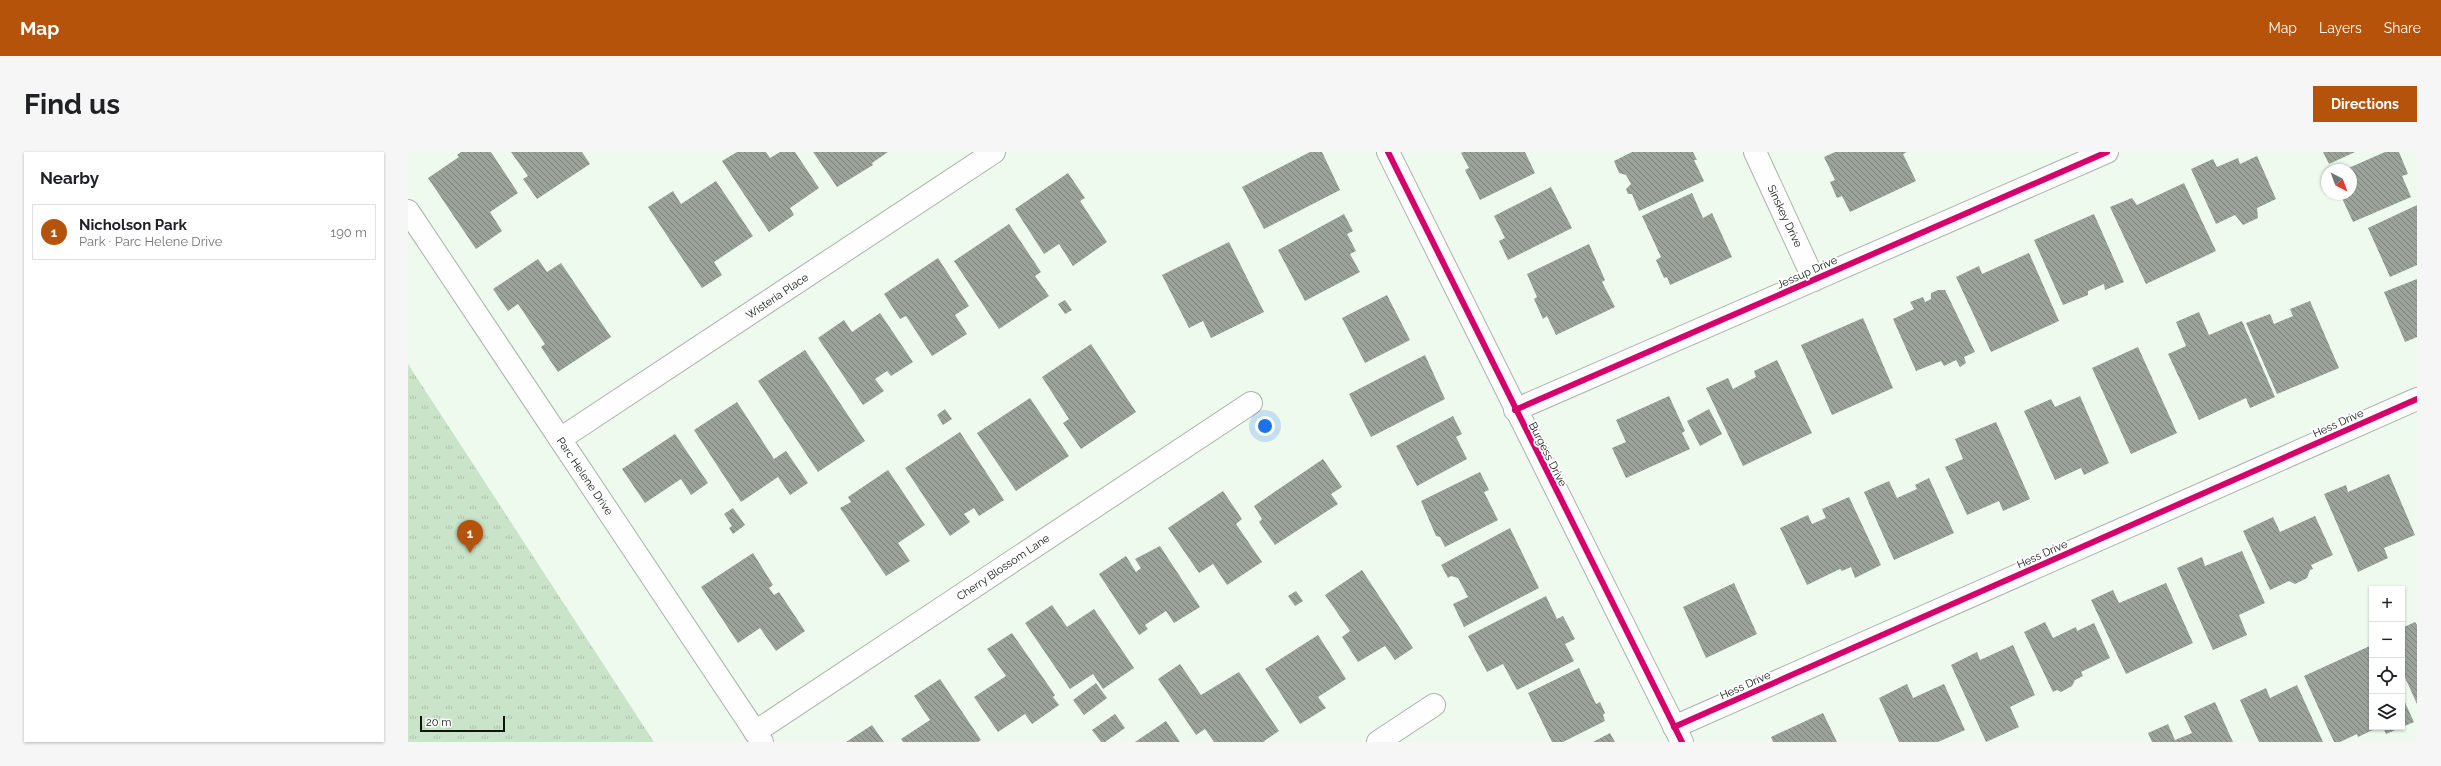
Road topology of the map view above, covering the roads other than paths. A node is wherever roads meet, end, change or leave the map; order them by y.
1 (994, 152) edge
2 (1388, 152) edge
3 (1755, 152) edge
4 (2107, 152) edge
5 (408, 211) edge
6 (1814, 280) junction
7 (2417, 399) edge
8 (1251, 403) dead end
9 (1515, 410) junction
10 (560, 439) junction
11 (1434, 705) dead end
12 (1678, 734) edge
13 (758, 737) edge
14 (1378, 742) edge

1 - 10 street, Wisteria Place
2 - 9 street, Burgess Drive
3 - 6 street, Sinskey Drive
4 - 6 street, Jessup Drive
5 - 10 street, Parc Helene Drive
6 - 9 street, Jessup Drive
7 - 12 street, Hess Drive
8 - 13 street, Cherry Blossom Lane
9 - 12 street, Burgess Drive
10 - 13 street, Parc Helene Drive
11 - 14 street

